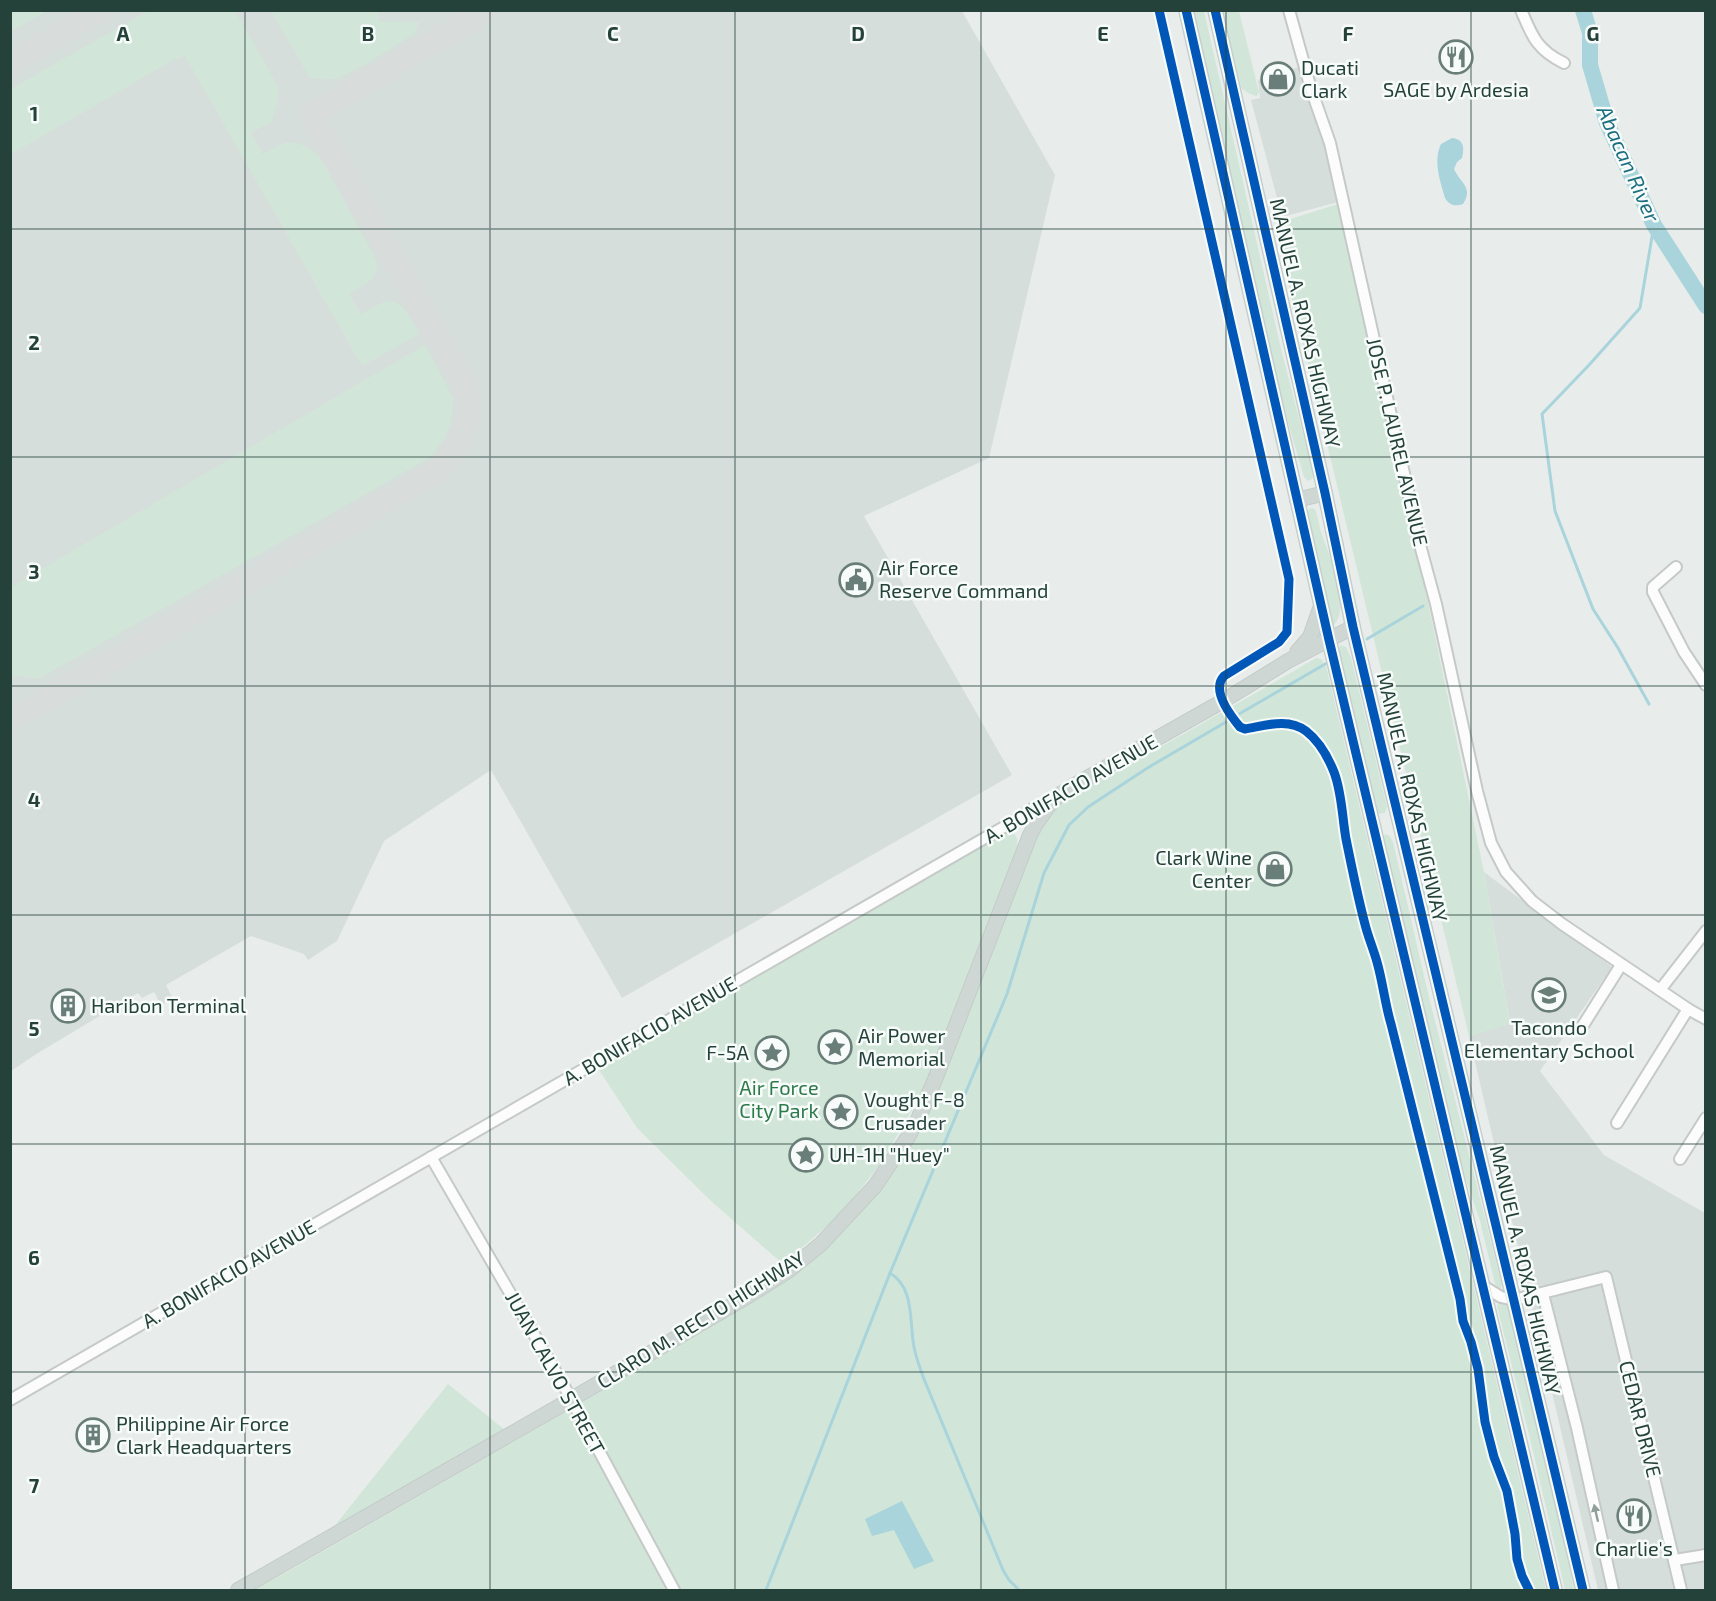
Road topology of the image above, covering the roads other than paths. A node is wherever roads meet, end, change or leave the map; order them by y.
1 (1186, 10) edge
2 (1215, 10) edge
3 (1289, 10) edge
4 (1521, 10) edge
5 (1563, 63) dead end
6 (1325, 493) junction
7 (1297, 500) junction
8 (1676, 567) dead end
9 (1322, 604) junction
10 (1353, 627) junction
11 (1329, 640) junction
12 (1288, 661) junction
13 (1706, 686) edge
14 (1050, 804) junction
15 (1400, 824) junction
16 (1374, 831) junction
17 (1706, 931) edge
18 (1622, 965) junction
19 (1660, 990) junction
20 (1688, 1009) junction
21 (1706, 1020) edge
22 (1582, 1028) dead end
23 (1706, 1118) edge
24 (1617, 1122) dead end
25 (431, 1157) junction
26 (1680, 1159) dead end
27 (1483, 1286) junction
28 (1543, 1294) junction
29 (1514, 1300) junction
30 (571, 1399) junction
31 (10, 1401) edge
32 (1706, 1555) edge
33 (1675, 1560) junction
34 (238, 1590) edge
35 (674, 1590) edge
36 (1555, 1590) edge
37 (1583, 1590) edge
38 (1613, 1590) edge
39 (1681, 1590) edge

1 - 7 main road
2 - 6 main road, MANUEL A. ROXAS HIGHWAY
3 - 18 street, JOSE P. LAUREL AVENUE
4 - 5 street
6 - 7 main road
6 - 10 main road, MANUEL A. ROXAS HIGHWAY
7 - 9 main road
8 - 13 street
9 - 11 main road
9 - 12 main road, A. BONIFACIO AVENUE
10 - 11 main road, A. BONIFACIO AVENUE
10 - 15 main road, MANUEL A. ROXAS HIGHWAY
11 - 12 main road, A. BONIFACIO AVENUE
11 - 16 main road
12 - 14 main road, A. BONIFACIO AVENUE
14 - 25 street, A. BONIFACIO AVENUE
14 - 30 main road, CLARO M. RECTO HIGHWAY
15 - 16 main road
15 - 29 main road, MANUEL A. ROXAS HIGHWAY
16 - 27 main road
17 - 19 street
18 - 19 street, JOSE P. LAUREL AVENUE
18 - 22 street
19 - 20 street, JOSE P. LAUREL AVENUE
20 - 21 street, JOSE P. LAUREL AVENUE
20 - 24 street
23 - 26 street
25 - 30 street, JUAN CALVO STREET
25 - 31 street, A. BONIFACIO AVENUE
27 - 29 street
27 - 36 main road
28 - 29 street
28 - 33 street, CEDAR DRIVE
38 -> 28 street
29 - 37 main road, MANUEL A. ROXAS HIGHWAY
30 - 34 main road, CLARO M. RECTO HIGHWAY
30 - 35 street, JUAN CALVO STREET
32 - 33 street
33 - 39 street, CEDAR DRIVE

